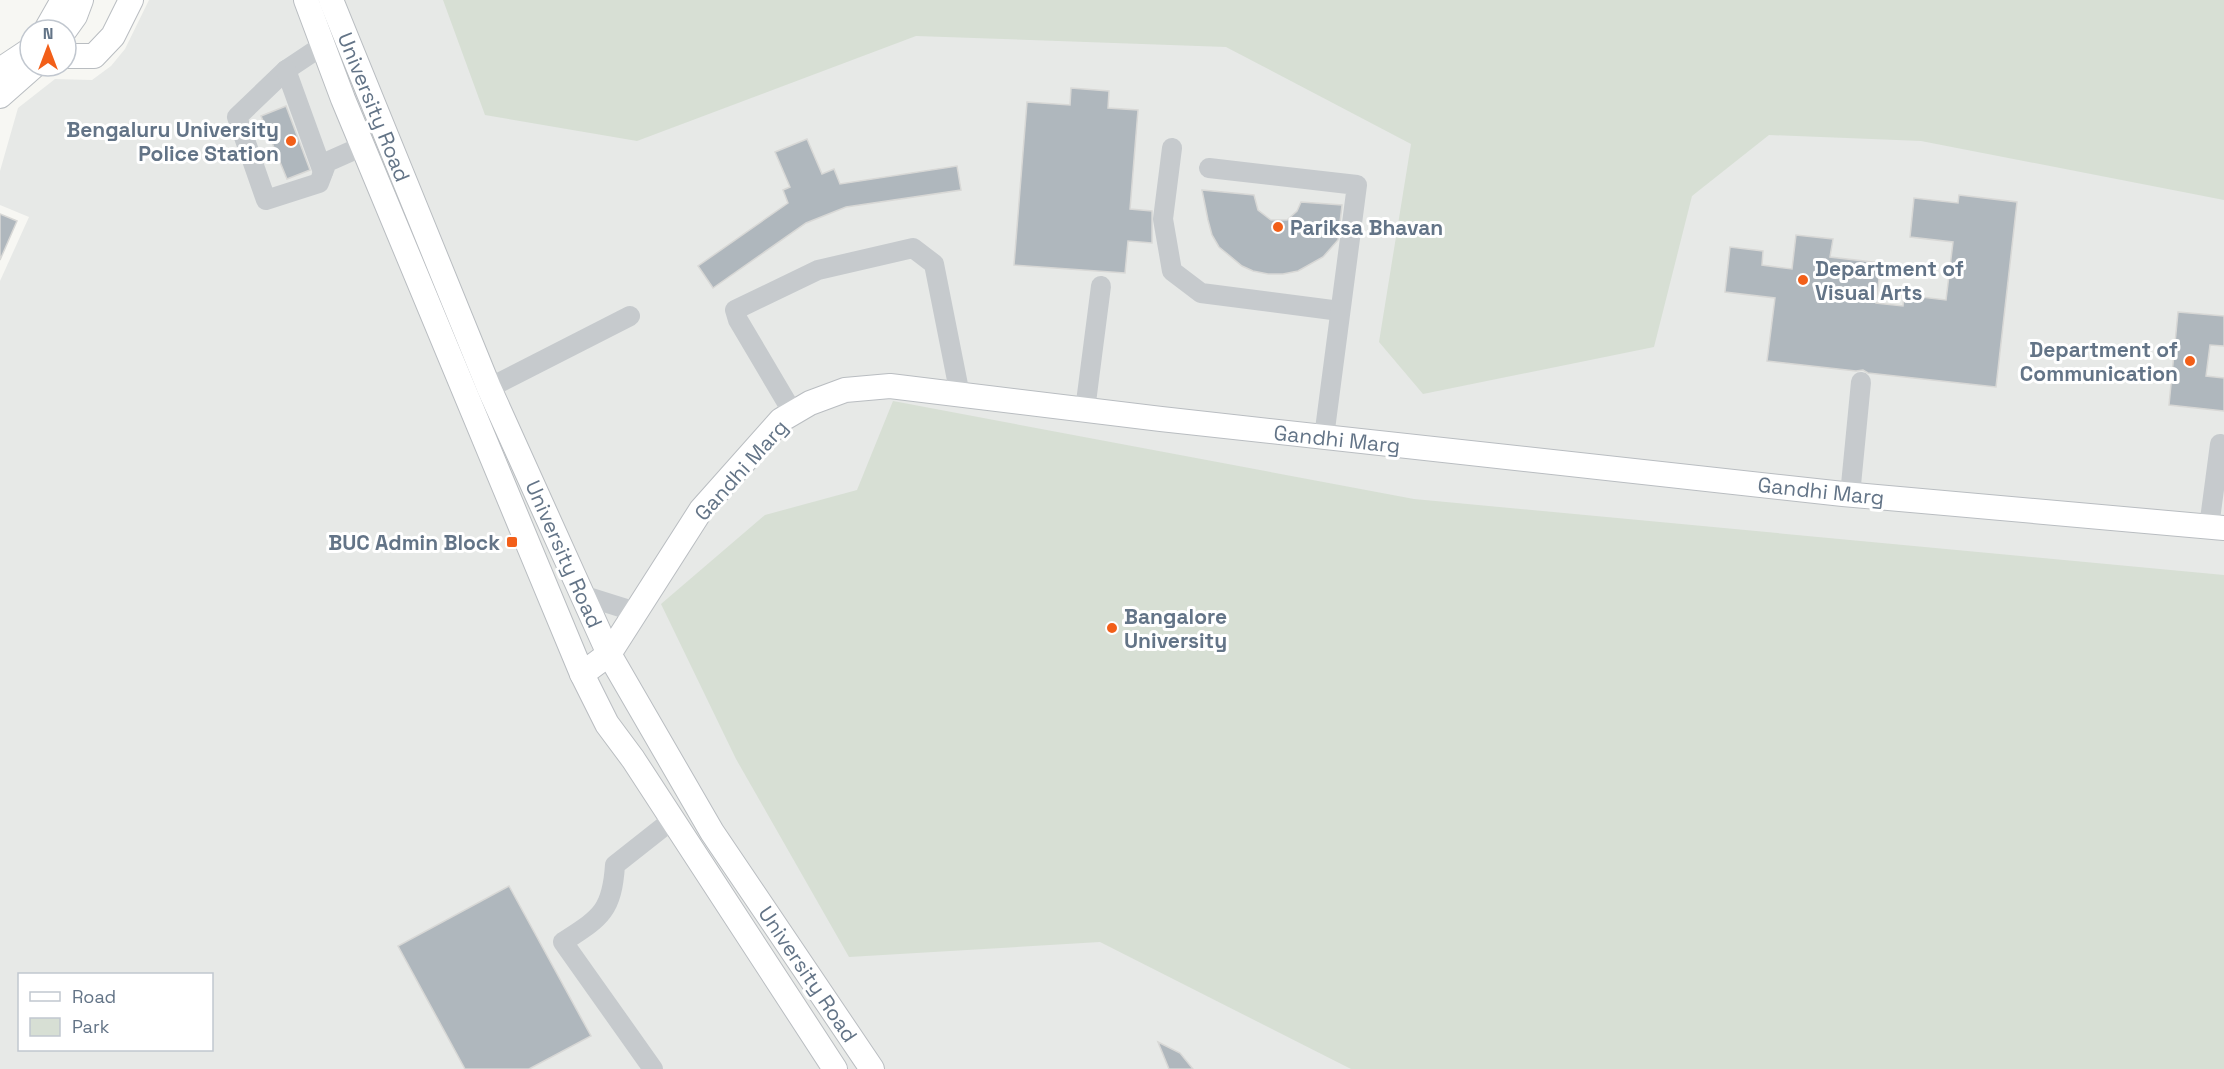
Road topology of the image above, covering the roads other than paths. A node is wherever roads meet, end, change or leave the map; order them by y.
1 (63, 0) edge
2 (81, 0) edge
3 (131, 0) edge
4 (306, 0) edge
5 (331, 0) edge
6 (53, 18) edge
7 (74, 18) edge
8 (322, 46) junction
9 (78, 56) edge
10 (18, 58) edge
11 (0, 70) edge
12 (286, 70) junction
13 (20, 78) edge
14 (0, 96) edge
15 (363, 146) junction
16 (1172, 148) dead end
17 (1209, 168) dead end
18 (323, 172) junction
19 (415, 206) junction
20 (392, 216) junction
21 (1101, 286) dead end
22 (1340, 311) junction
23 (630, 316) dead end
24 (1861, 382) dead end
25 (489, 388) junction
26 (960, 395) junction
27 (1085, 410) junction
28 (793, 413) junction
29 (1324, 437) junction
30 (2220, 444) dead end
31 (1850, 495) junction
32 (2217, 527) edge
33 (582, 595) junction
34 (636, 612) junction
35 (609, 654) junction
36 (582, 674) junction
37 (672, 820) junction
38 (653, 1069) edge
39 (835, 1069) edge
40 (872, 1069) edge

1 - 6 main road
2 - 7 main road
3 - 9 main road
4 - 8 main road, University Road
5 - 19 main road, University Road
8 - 12 street
8 - 15 main road, University Road
10 - 11 main road
12 - 18 street
12 - 18 street
13 - 14 main road
15 - 18 street
15 - 20 main road, University Road
16 - 22 street
17 - 22 street
19 - 20 main road
19 - 25 main road, University Road
20 - 36 main road, University Road
21 - 27 street
22 - 29 street
23 - 25 street
24 - 31 street
25 - 33 main road, University Road
26 - 27 main road, Gandhi Marg
26 - 28 main road, Gandhi Marg
26 - 28 street
27 - 29 main road, Gandhi Marg
28 - 34 main road, Gandhi Marg
29 - 31 main road, Gandhi Marg
30 - 32 street
31 - 32 main road, Gandhi Marg
33 - 34 street
33 - 35 main road, University Road
34 - 35 main road, Gandhi Marg
35 - 36 main road, Gandhi Marg
35 - 40 main road, University Road
36 - 37 main road, University Road
37 - 38 street
37 - 39 main road, University Road

